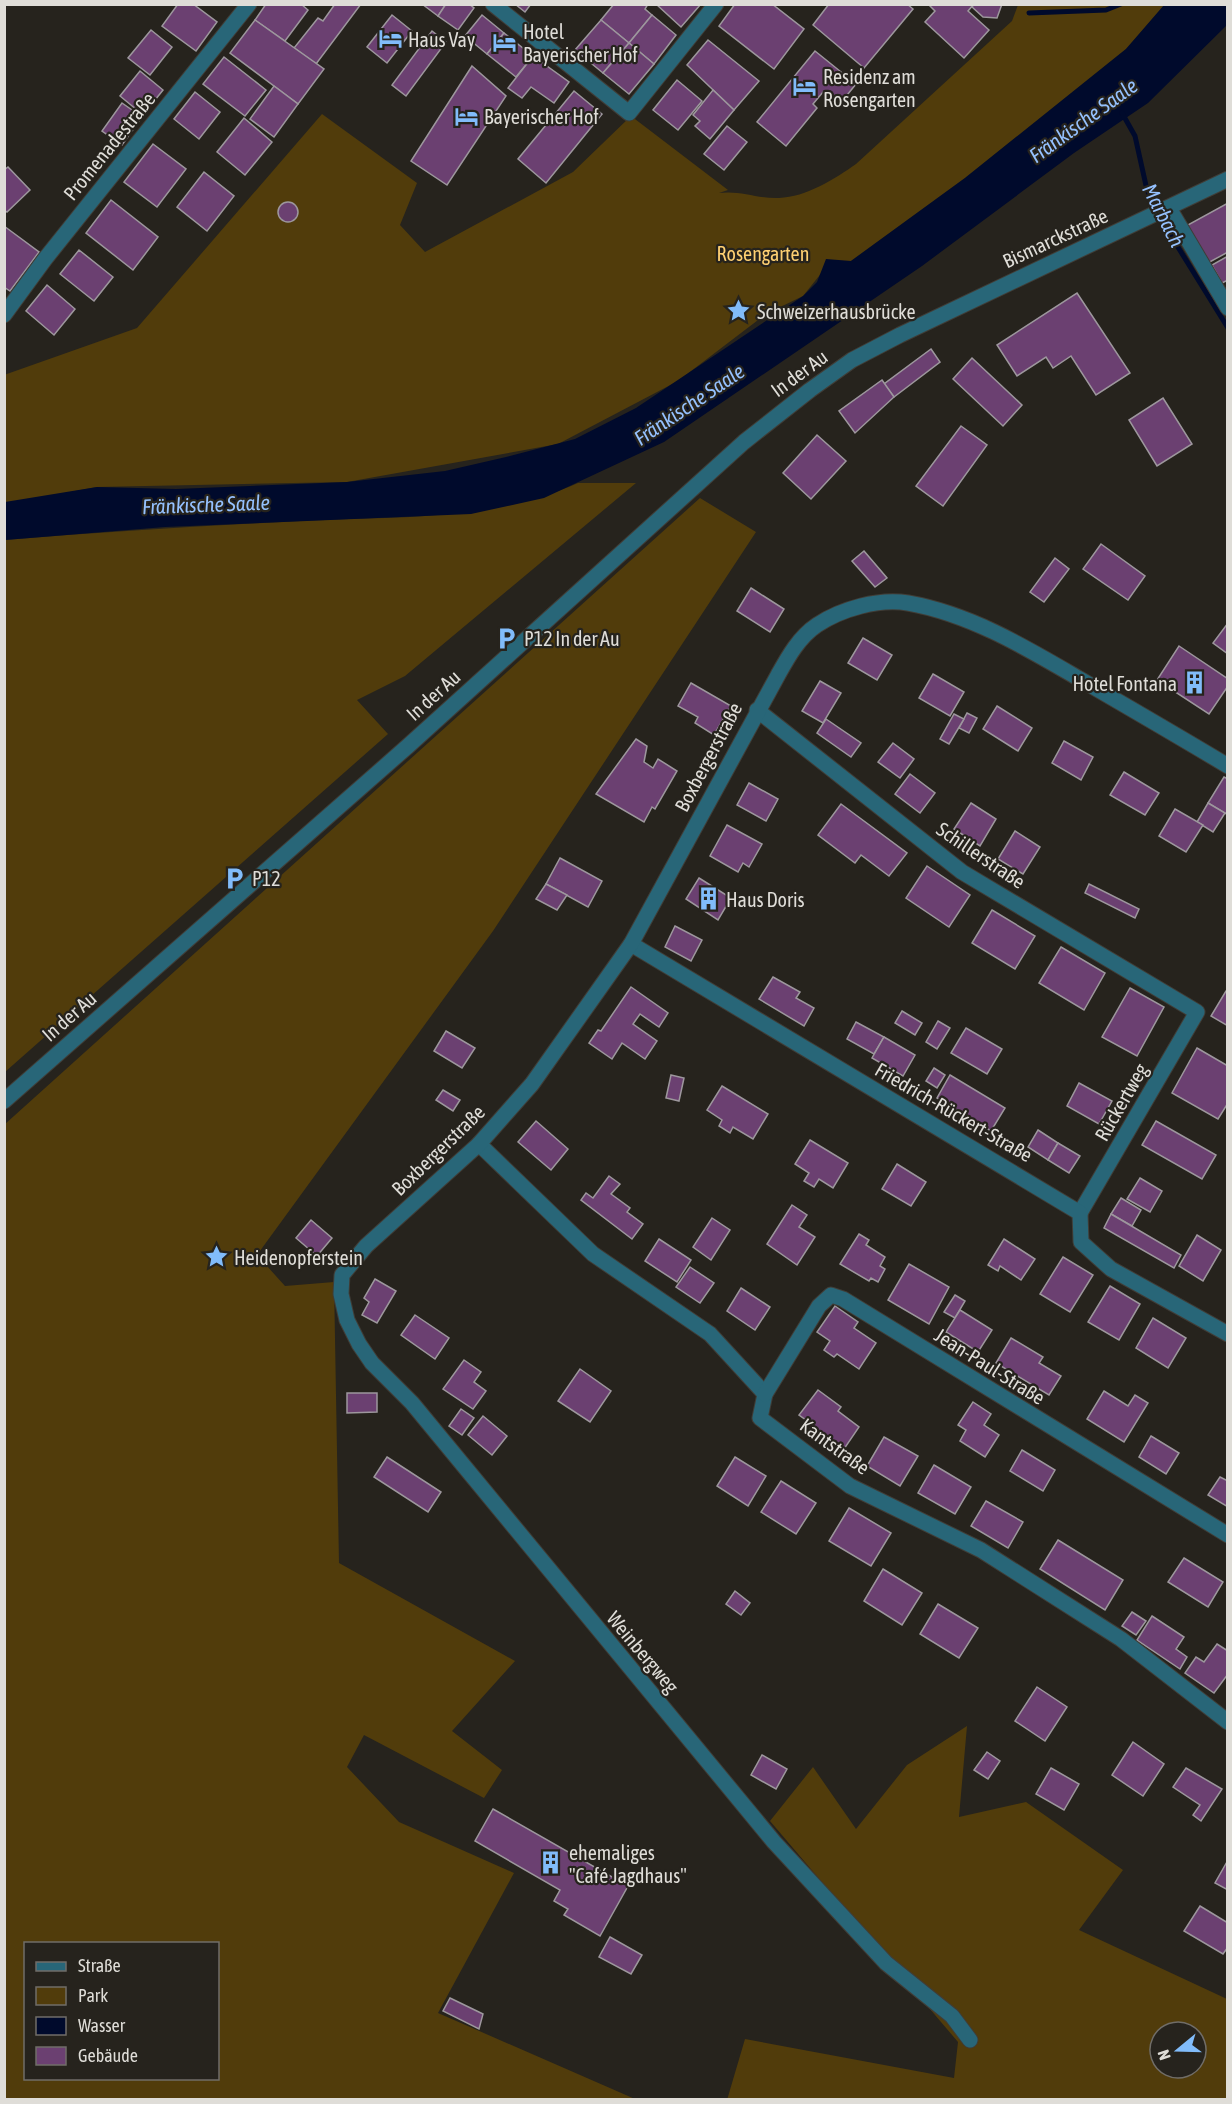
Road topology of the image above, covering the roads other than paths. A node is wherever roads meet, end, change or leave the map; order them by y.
1 (249, 4) edge
2 (493, 4) edge
3 (716, 4) edge
4 (1227, 179) edge
5 (1169, 208) junction
6 (1227, 308) edge
7 (4, 315) edge
8 (900, 335) joint
9 (757, 710) junction
10 (1227, 766) edge
11 (631, 944) junction
12 (1197, 1012) joint
13 (4, 1101) edge
14 (479, 1144) junction
15 (1080, 1213) junction
16 (353, 1261) joint
17 (1227, 1334) edge
18 (765, 1394) junction
19 (1227, 1535) edge
20 (1226, 1719) edge
21 (970, 2040) dead end

1 - 7 street, Promenadestraße
2 - 3 street
4 - 5 street, Bismarckstraße
5 - 6 street
5 - 8 street, Bismarckstraße
8 - 13 street, In der Au
9 - 10 street, Boxbergerstraße
9 - 11 street, Boxbergerstraße
9 - 12 street, Schillerstraße
11 - 14 street, Boxbergerstraße
11 - 15 street, Friedrich-Rückert-Straße
12 - 15 street, Rückertweg
14 - 16 street, Boxbergerstraße
14 - 18 street
15 - 17 street
16 - 21 street, Weinbergweg
18 - 19 street, Jean-Paul-Straße
18 - 20 street, Kantstraße

